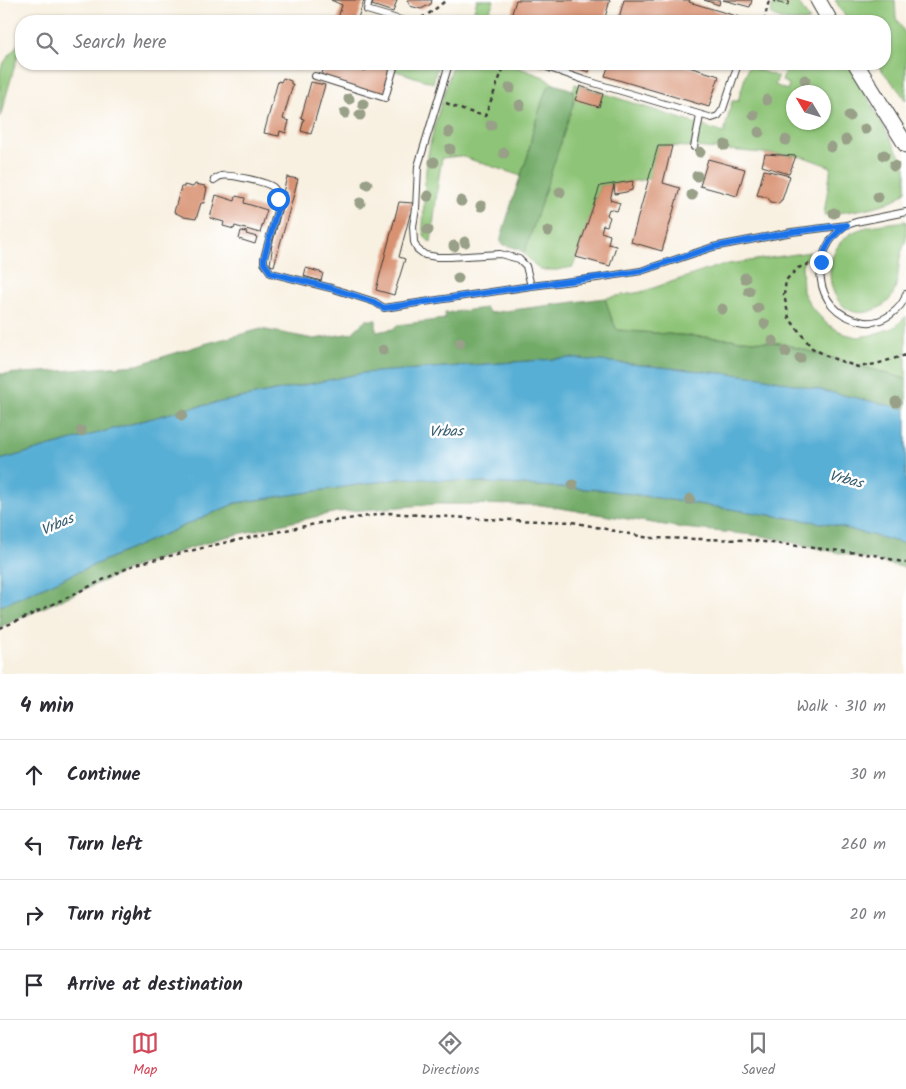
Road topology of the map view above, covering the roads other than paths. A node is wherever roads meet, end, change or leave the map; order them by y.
1 (369, 0) edge
2 (818, 0) edge
3 (384, 15) edge
4 (827, 15) edge
5 (393, 70) edge
6 (447, 70) edge
7 (555, 70) edge
8 (736, 70) edge
9 (860, 70) edge
10 (315, 76) dead end
11 (700, 116) junction
12 (906, 145) edge
13 (694, 147) dead end
14 (214, 180) dead end
15 (906, 212) edge
16 (847, 225) junction
17 (531, 286) junction
18 (906, 294) edge

1 - 3 lane
2 - 4 street
5 - 10 lane
6 - 17 lane
7 - 11 lane
8 - 11 lane
9 - 12 street
11 - 13 lane
14 - 17 lane
15 - 16 lane
16 - 17 lane
16 - 18 lane

